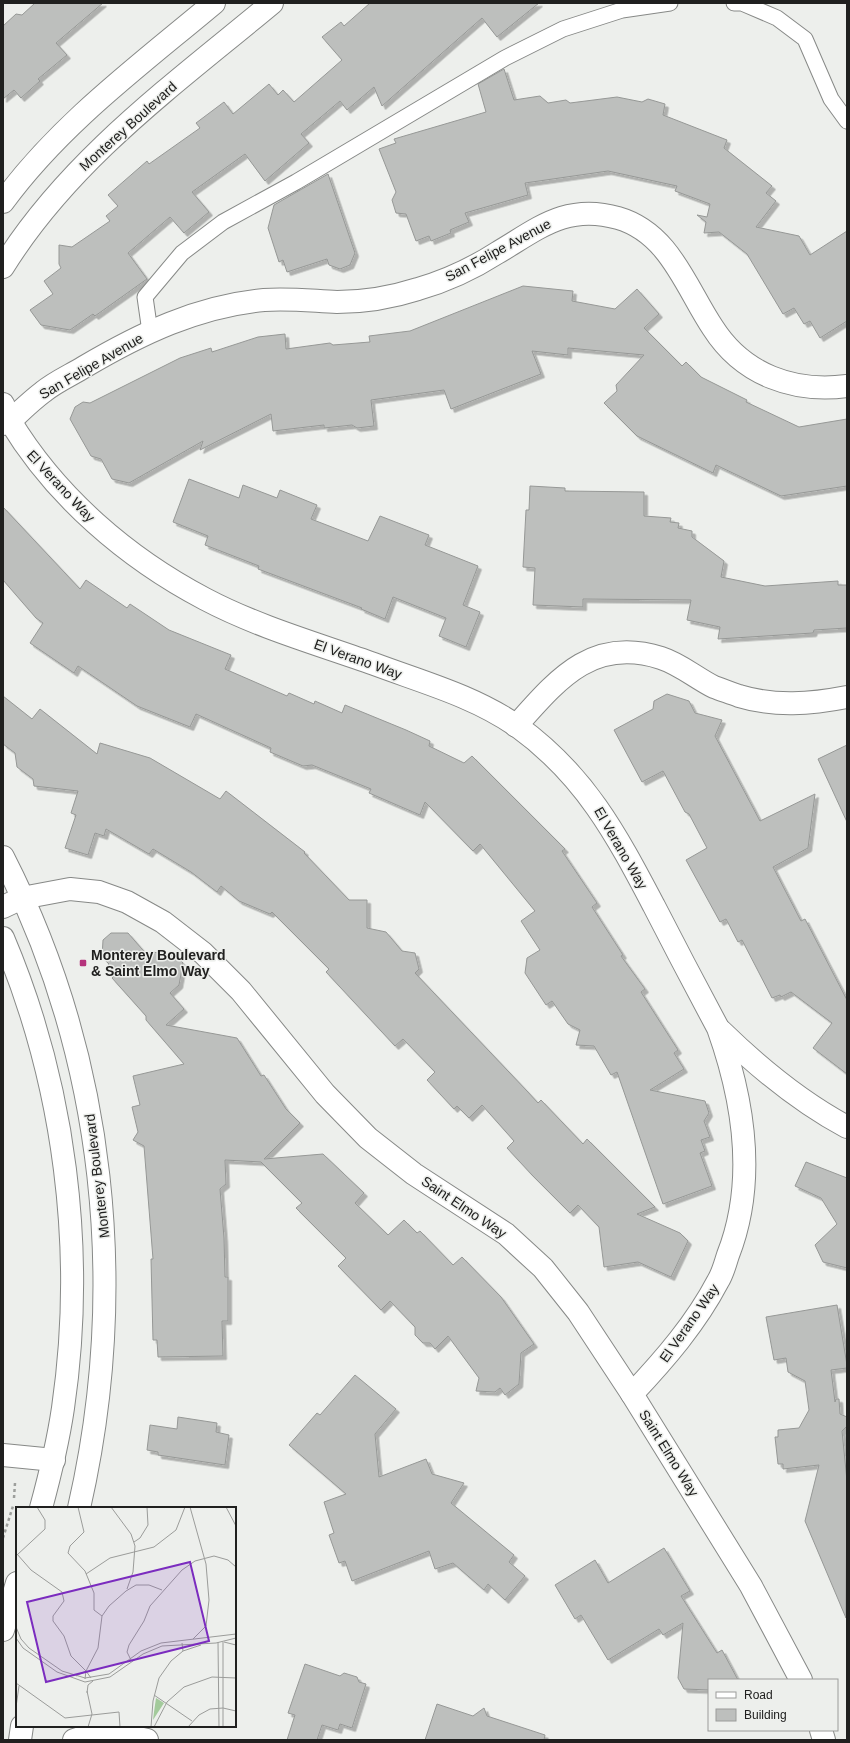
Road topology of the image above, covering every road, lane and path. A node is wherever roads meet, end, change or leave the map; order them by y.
1 (214, 3) edge
2 (272, 3) edge
3 (670, 3) edge
4 (734, 3) edge
5 (847, 121) edge
6 (3, 202) edge
7 (3, 268) edge
8 (150, 332) junction
9 (847, 386) edge
10 (5, 417) edge
11 (847, 697) edge
12 (516, 726) junction
13 (3, 857) edge
14 (22, 898) junction
15 (3, 907) edge
16 (3, 938) edge
17 (718, 1028) junction
18 (847, 1127) edge
19 (632, 1394) junction
20 (3, 1455) edge
21 (54, 1460) junction
22 (15, 1481) dead end
23 (41, 1507) edge
24 (79, 1507) edge
25 (3, 1538) edge
26 (16, 1586) edge
27 (3, 1630) edge
28 (800, 1679) edge
29 (22, 1727) edge
30 (141, 1727) edge
31 (20, 1740) edge
32 (74, 1740) edge
33 (147, 1740) edge
34 (155, 1740) edge

1 - 6 street
2 - 7 street, Monterey Boulevard
3 - 8 lane
4 - 5 lane
8 - 9 street, San Felipe Avenue
8 - 10 street, San Felipe Avenue
10 - 12 street, El Verano Way
11 - 12 street
12 - 17 street, El Verano Way
13 - 14 street, Monterey Boulevard
14 - 15 street, Saint Elmo Way
14 - 19 street, Saint Elmo Way
14 - 24 street, Monterey Boulevard
16 - 21 street
17 - 18 street
17 - 19 street, El Verano Way
19 - 28 street, Saint Elmo Way
20 - 21 street
21 - 23 street
22 - 25 path
26 - 27 street
29 - 31 street
30 - 34 street
32 - 33 street

